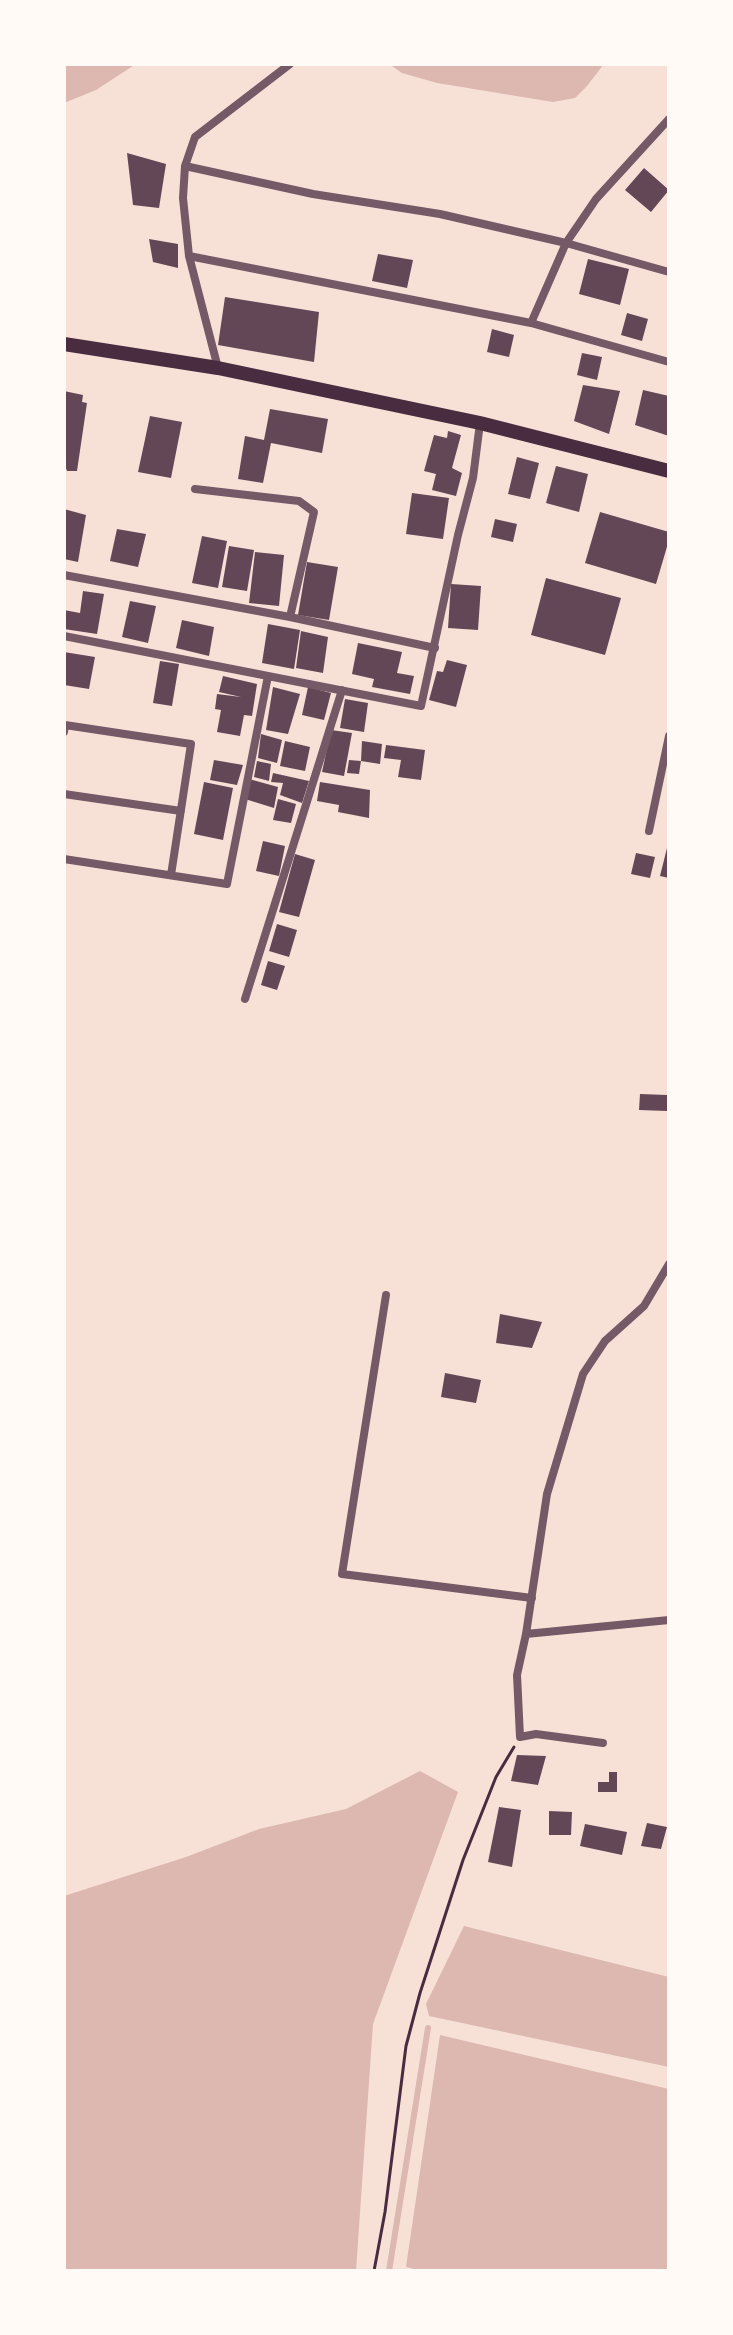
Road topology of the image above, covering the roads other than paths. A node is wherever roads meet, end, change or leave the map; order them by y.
1 (290, 64) edge
2 (669, 119) edge
3 (185, 166) junction
4 (566, 243) junction
5 (189, 256) junction
6 (669, 272) edge
7 (531, 323) junction
8 (64, 344) edge
9 (669, 362) edge
10 (218, 368) junction
11 (480, 423) junction
12 (669, 471) edge
13 (195, 489) dead end
14 (64, 575) edge
15 (290, 617) junction
16 (64, 636) edge
17 (435, 648) junction
18 (268, 676) junction
19 (342, 690) junction
20 (64, 732) edge
21 (669, 736) edge
22 (64, 794) edge
23 (181, 811) junction
24 (649, 831) dead end
25 (64, 859) edge
26 (171, 875) junction
27 (245, 999) dead end
28 (669, 1264) edge
29 (386, 1295) dead end
30 (532, 1598) junction
31 (669, 1620) edge
32 (526, 1634) junction
33 (603, 1743) dead end

1 - 3 street
2 - 4 street
3 - 4 street
3 - 5 street
4 - 6 street
4 - 7 street
5 - 7 street
5 - 10 street
7 - 9 street
8 - 10 main road
10 - 11 main road
11 - 12 main road
11 - 17 street
13 - 15 street
14 - 15 street
15 - 17 street
16 - 18 street
17 - 19 street
18 - 19 street
18 - 26 street
19 - 27 street
20 - 23 street
21 - 24 street
22 - 23 street
23 - 26 street
25 - 26 street
28 - 30 street
29 - 30 street
30 - 32 street
31 - 32 street
32 - 33 street

